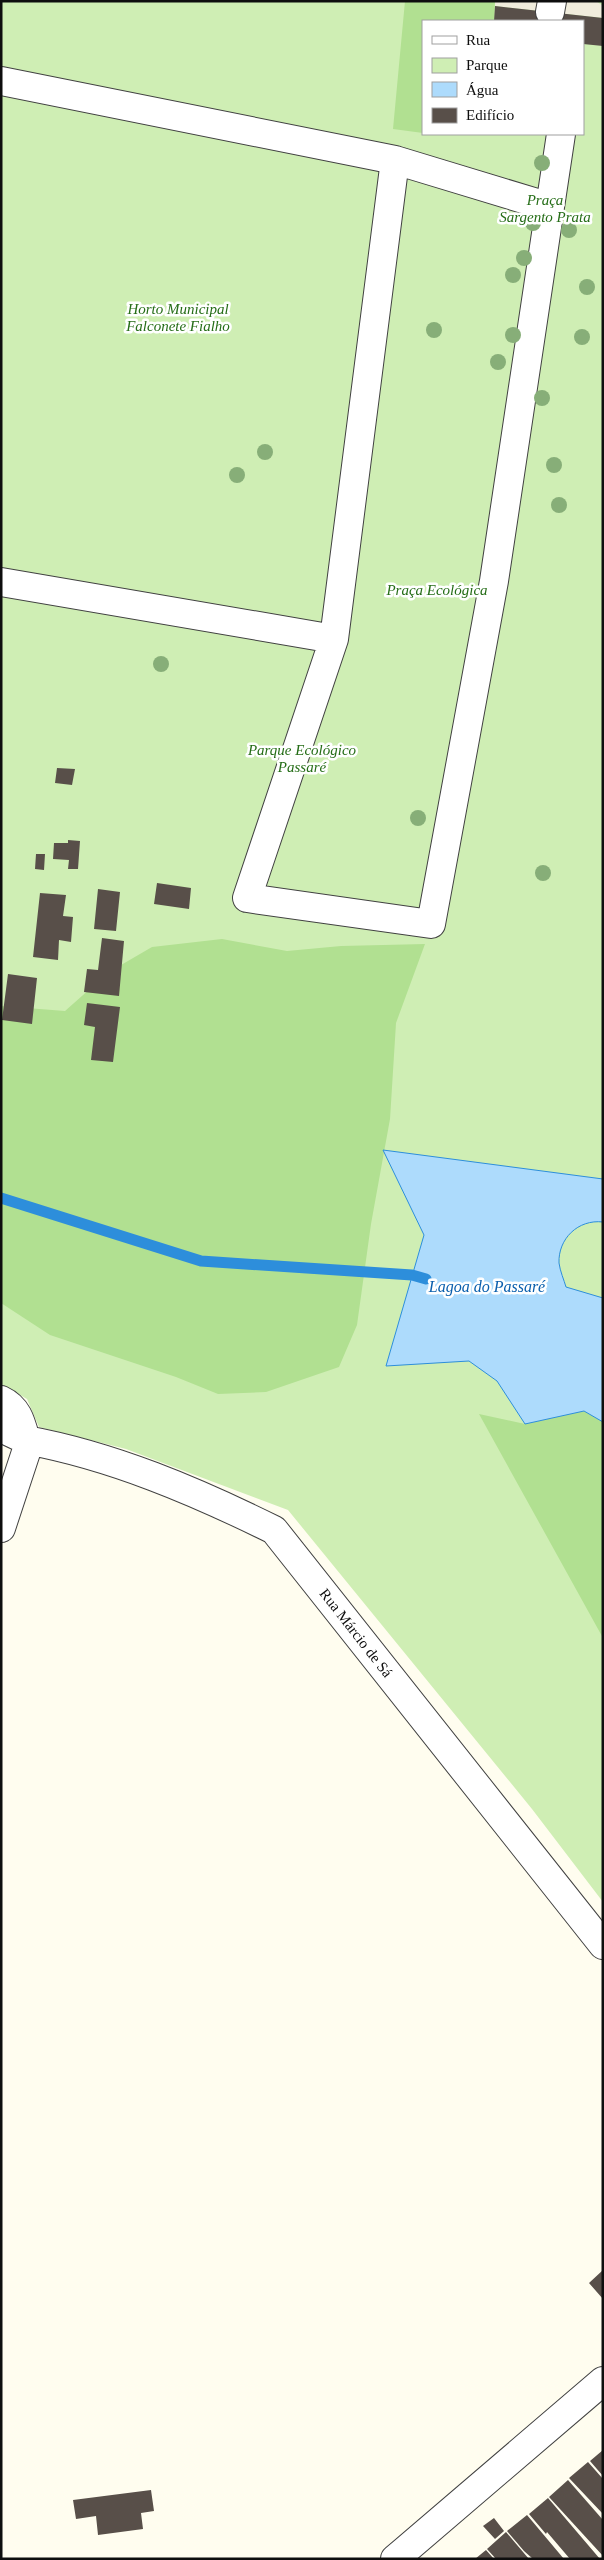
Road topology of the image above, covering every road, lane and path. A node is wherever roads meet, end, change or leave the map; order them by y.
1 (1, 81) edge
2 (561, 135) edge
3 (395, 160) junction
4 (550, 207) junction
5 (1, 582) edge
6 (334, 639) junction
7 (1, 1400) edge
8 (1, 1428) edge
9 (26, 1440) junction
10 (1, 1528) edge
11 (603, 1945) edge
12 (603, 2381) edge
13 (395, 2559) edge

1 - 3 street
2 - 4 street
3 - 4 street
3 - 6 street
4 - 6 street
5 - 6 street
7 - 9 street
8 - 9 street, Rua Márcio de Sá
9 - 10 street
9 - 11 street, Rua Márcio de Sá
12 - 13 street

